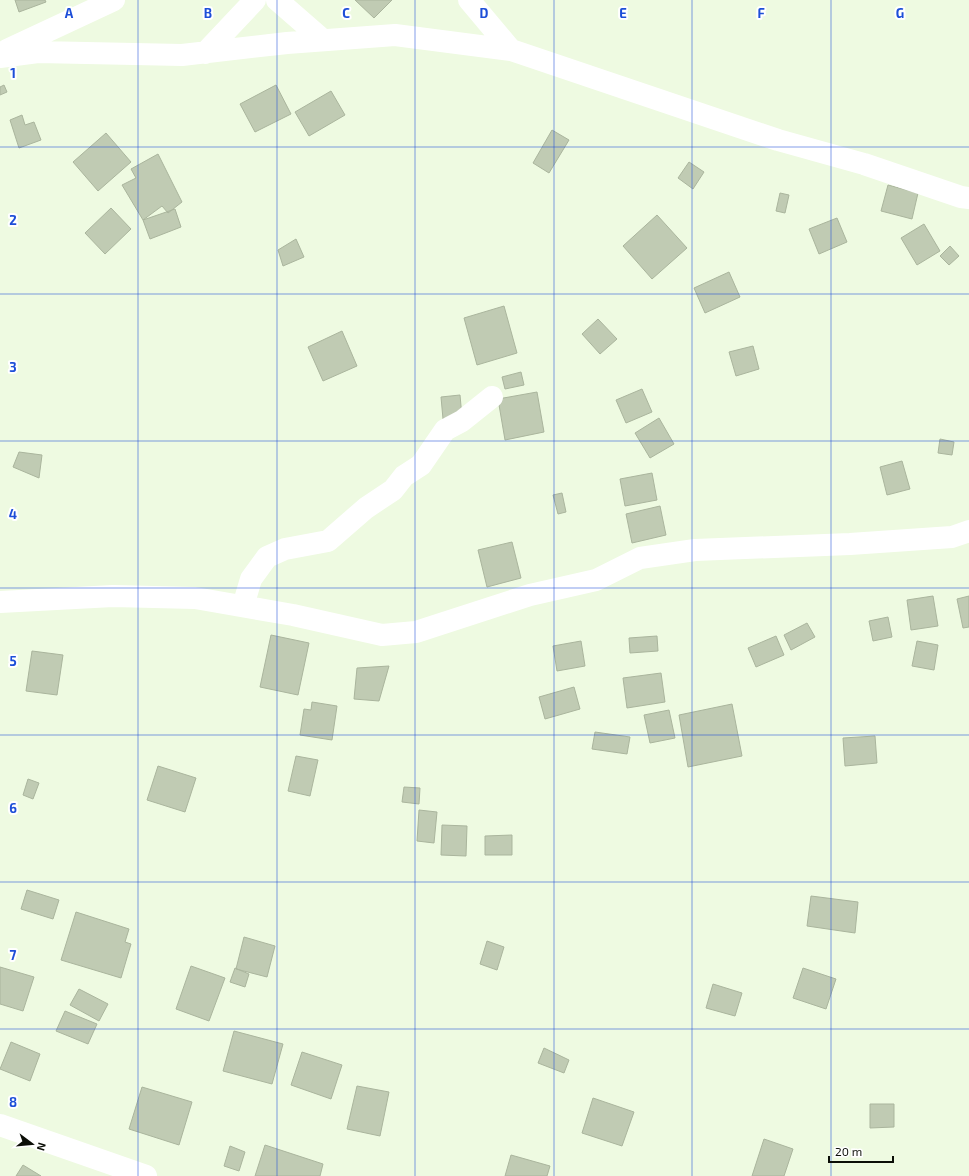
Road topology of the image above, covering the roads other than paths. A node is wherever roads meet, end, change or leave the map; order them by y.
1 (114, 0) edge
2 (255, 0) edge
3 (277, 0) edge
4 (469, 0) edge
5 (323, 40) junction
6 (511, 50) junction
7 (0, 53) edge
8 (204, 53) junction
9 (0, 57) edge
10 (969, 198) edge
11 (492, 397) dead end
12 (969, 531) edge
13 (0, 602) edge
14 (243, 606) junction
15 (0, 1125) edge
16 (146, 1176) edge

1 - 7 street
2 - 8 street
3 - 5 street
4 - 6 street
5 - 6 street
5 - 8 street
6 - 10 street
8 - 9 street
11 - 14 street
12 - 14 street
13 - 14 street
15 - 16 street

